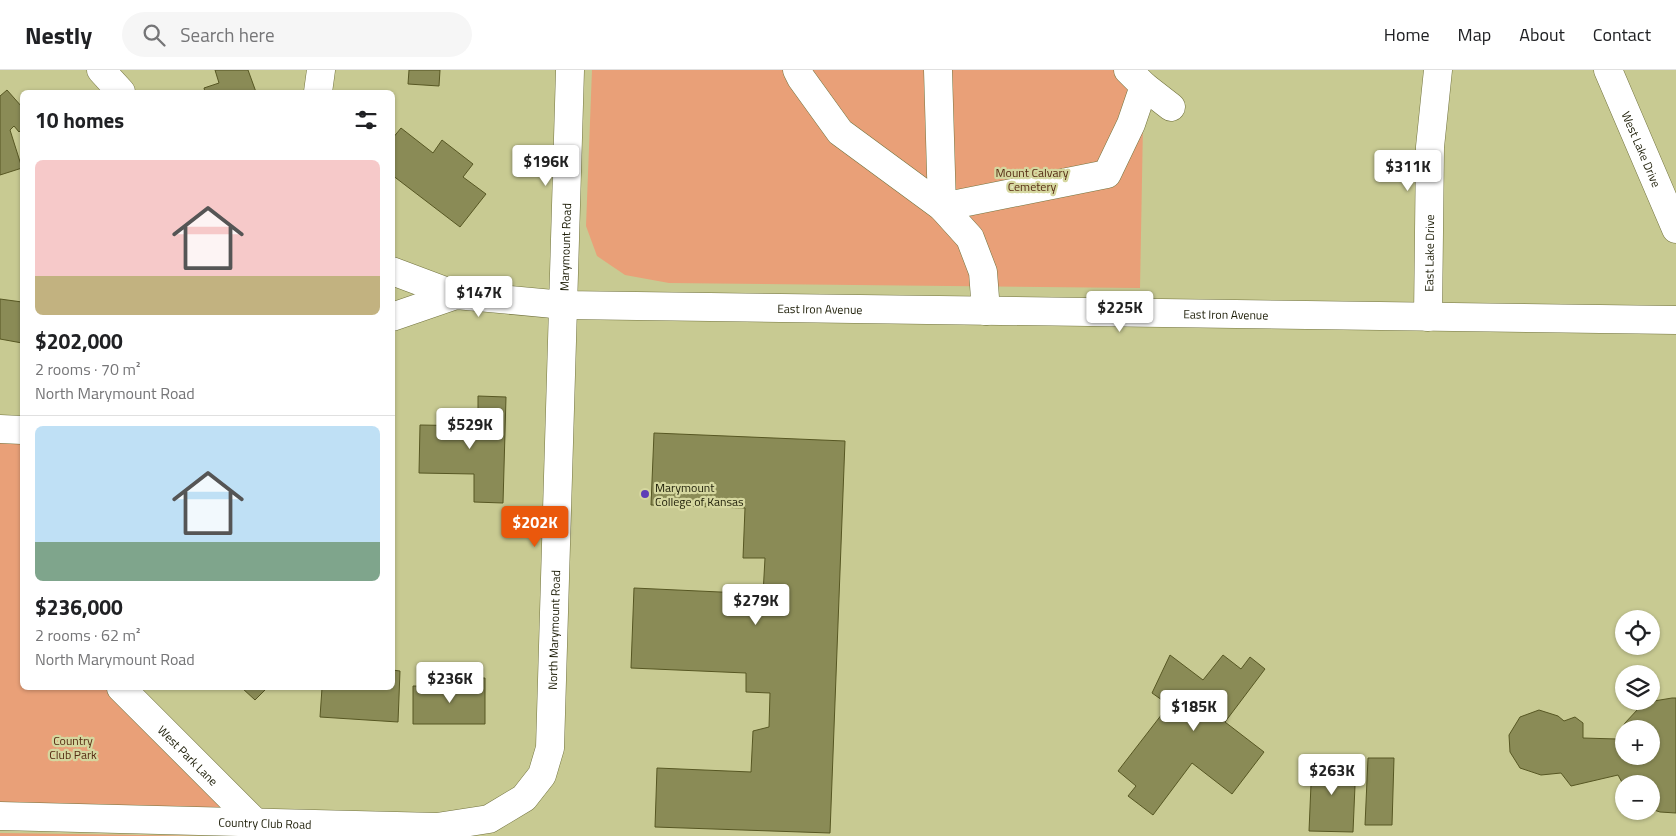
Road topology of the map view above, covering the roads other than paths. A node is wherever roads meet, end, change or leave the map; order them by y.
1 (101, 70) edge
2 (321, 70) edge
3 (570, 70) edge
4 (797, 70) edge
5 (938, 70) edge
6 (1438, 70) edge
7 (1608, 70) edge
8 (1136, 78) edge
9 (118, 90) edge
10 (318, 90) edge
11 (1170, 108) dead end
12 (942, 207) junction
13 (1676, 229) edge
14 (395, 272) edge
15 (456, 295) junction
16 (564, 305) junction
17 (986, 310) junction
18 (395, 316) edge
19 (1428, 317) junction
20 (1676, 320) edge
21 (0, 429) edge
22 (20, 430) edge
23 (123, 690) edge
24 (524, 798) joint
25 (0, 816) edge
26 (256, 823) junction

1 - 9 street
2 - 10 street
3 - 16 street, Marymount Road
4 - 12 street
5 - 12 street
6 - 19 street, East Lake Drive
7 - 13 street, West Lake Drive
8 - 11 street
8 - 12 street
12 - 17 street
14 - 15 street
15 - 16 street, East Iron Avenue
15 - 18 street
16 - 17 street, East Iron Avenue
16 - 24 street, North Marymount Road
17 - 19 street, East Iron Avenue
19 - 20 street, East Iron Avenue
21 - 22 street
23 - 26 street, West Park Lane
24 - 26 street, Country Club Road
25 - 26 street, Country Club Road

